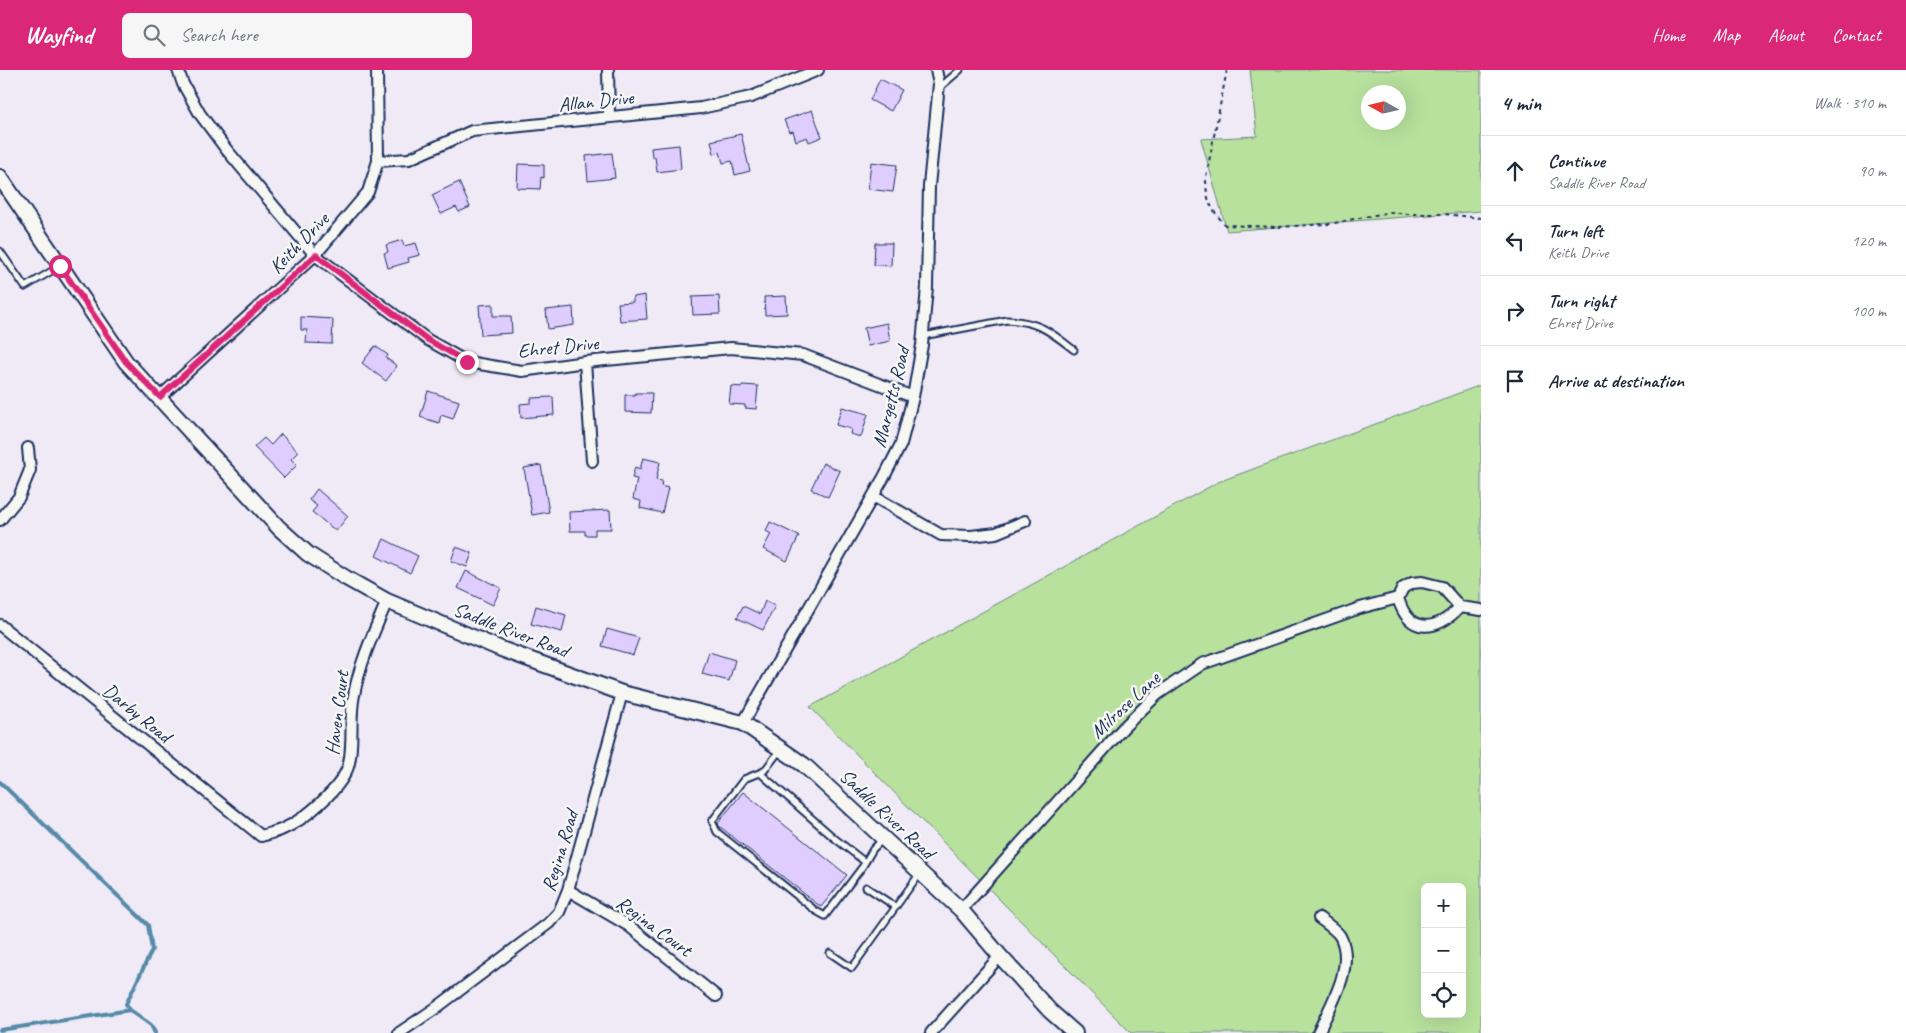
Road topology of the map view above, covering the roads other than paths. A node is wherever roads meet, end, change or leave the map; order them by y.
1 (178, 70) edge
2 (377, 70) edge
3 (608, 70) edge
4 (818, 70) edge
5 (936, 70) edge
6 (960, 70) edge
7 (939, 88) junction
8 (609, 117) junction
9 (378, 161) junction
10 (0, 176) edge
11 (0, 251) edge
12 (316, 255) junction
13 (60, 266) junction
14 (923, 336) junction
15 (1074, 350) dead end
16 (585, 362) junction
17 (160, 397) junction
18 (913, 397) junction
19 (28, 448) dead end
20 (592, 461) dead end
21 (873, 496) junction
22 (0, 520) edge
23 (1025, 521) dead end
24 (1398, 598) junction
25 (387, 601) junction
26 (1460, 607) junction
27 (1481, 610) edge
28 (0, 624) edge
29 (622, 694) junction
30 (743, 723) junction
31 (781, 749) junction
32 (760, 773) junction
33 (252, 829) joint
34 (883, 838) junction
35 (865, 862) junction
36 (921, 873) junction
37 (866, 887) dead end
38 (568, 890) junction
39 (896, 907) junction
40 (961, 910) junction
41 (1320, 918) dead end
42 (830, 953) dead end
43 (1000, 956) junction
44 (716, 996) dead end
45 (399, 1033) edge
46 (931, 1033) edge
47 (1075, 1033) edge
48 (1318, 1033) edge

1 - 12 street, Ehret Drive
2 - 9 street, Keith Drive
3 - 8 street
4 - 8 street, Allan Drive
5 - 7 street, Margetts Road
6 - 7 lane
7 - 14 street, Margetts Road
8 - 9 street, Allan Drive
9 - 12 street, Keith Drive
10 - 13 main road, Saddle River Road
11 - 13 lane
12 - 16 street, Ehret Drive
12 - 17 street, Keith Drive
13 - 17 main road, Saddle River Road
14 - 15 lane
14 - 18 street, Margetts Road
16 - 18 street, Ehret Drive
16 - 20 street
17 - 25 main road, Saddle River Road
18 - 21 street, Margetts Road
19 - 22 street
21 - 23 street
21 - 30 street, Margetts Road
24 - 26 street, Milrose Lane
24 - 26 street
24 - 40 street, Milrose Lane
25 - 29 main road, Saddle River Road
25 - 33 street, Haven Court
26 - 27 street
28 - 33 street, Darby Road
29 - 30 main road, Saddle River Road
29 - 38 street, Regina Road
30 - 31 main road, Saddle River Road
31 - 32 lane
31 - 34 main road, Saddle River Road
32 - 35 lane
32 - 35 lane
34 - 35 lane
34 - 36 main road, Saddle River Road
36 - 39 lane
36 - 40 main road, Saddle River Road
37 - 39 lane
38 - 44 street, Regina Court
38 - 45 street, Regina Road
39 - 42 lane
40 - 43 main road, Saddle River Road
41 - 48 street
43 - 46 street
43 - 47 main road, Saddle River Road

